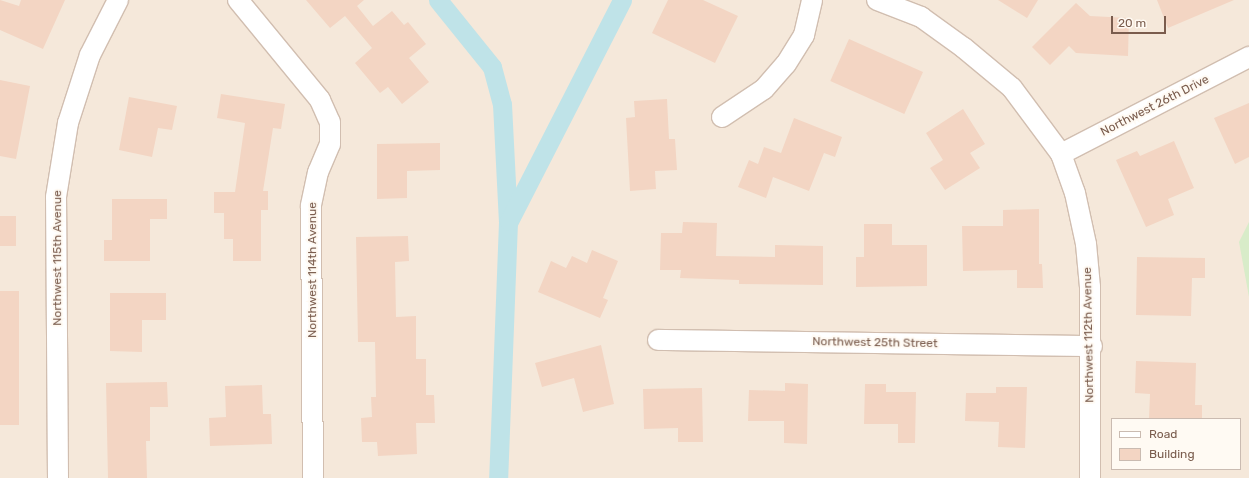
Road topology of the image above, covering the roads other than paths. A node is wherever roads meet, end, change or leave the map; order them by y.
1 (118, 0) edge
2 (238, 0) edge
3 (812, 0) edge
4 (877, 0) edge
5 (1249, 57) edge
6 (722, 117) dead end
7 (1061, 154) junction
8 (658, 340) dead end
9 (1092, 346) junction
10 (58, 478) edge
11 (313, 478) edge
12 (1090, 478) edge

1 - 10 street, Northwest 115th Avenue
2 - 11 street, Northwest 114th Avenue
3 - 6 street
4 - 7 street, Northwest 112th Avenue
5 - 7 street, Northwest 26th Drive
7 - 9 street, Northwest 112th Avenue
8 - 9 street, Northwest 25th Street
9 - 12 street, Northwest 112th Avenue

